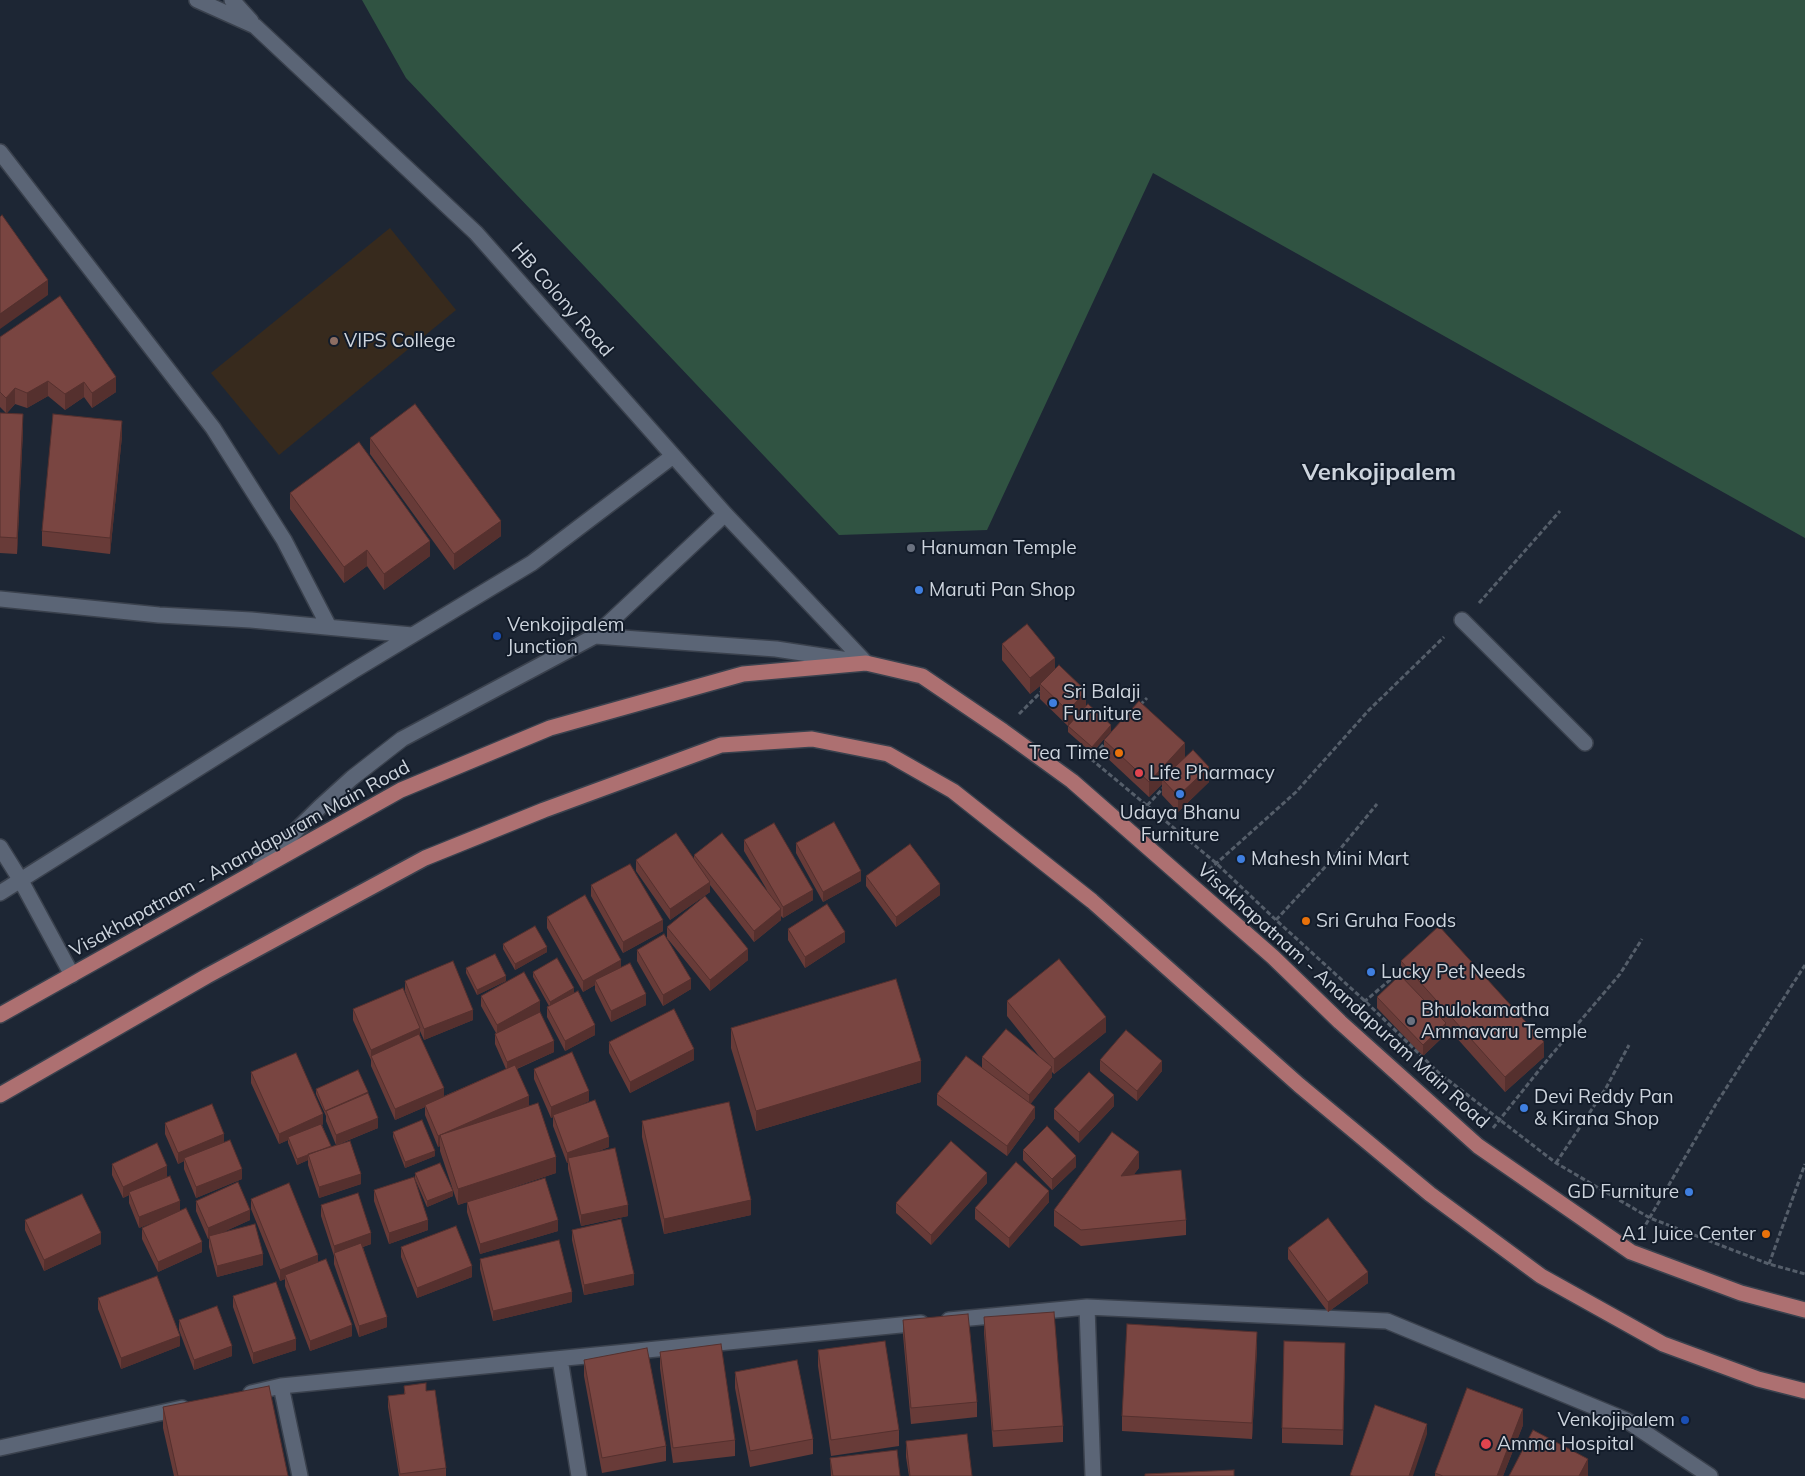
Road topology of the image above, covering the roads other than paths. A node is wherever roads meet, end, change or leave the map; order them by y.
1 (197, 0) edge
2 (232, 0) edge
3 (255, 26) junction
4 (0, 152) edge
5 (673, 456) junction
6 (725, 514) junction
7 (0, 599) edge
8 (1462, 620) road end
9 (329, 627) junction
10 (412, 635) junction
11 (595, 636) junction
12 (866, 663) junction
13 (1585, 743) dead end
14 (0, 847) edge
15 (254, 872) junction
16 (20, 879) junction
17 (0, 893) edge
18 (72, 975) junction
19 (0, 1016) edge
20 (0, 1095) edge
21 (1087, 1307) junction
22 (1805, 1310) edge
23 (560, 1359) junction
24 (281, 1386) junction
25 (1805, 1391) edge
26 (233, 1397) edge
27 (194, 1406) edge
28 (0, 1448) edge
29 (300, 1476) edge
30 (578, 1476) edge
31 (1094, 1476) edge
32 (1710, 1476) edge

1 - 3 street, HB Colony Road
2 - 3 street
3 - 5 street, HB Colony Road
4 - 9 street
5 - 6 street, HB Colony Road
5 - 10 street
6 - 11 street
6 - 12 street, HB Colony Road
7 - 9 street
8 - 13 street
9 - 10 street
10 - 16 street
11 - 12 street
11 - 15 street
12 - 15 main road, Visakhapatnam - Anandapuram Main Road
12 - 22 main road, Visakhapatnam - Anandapuram Main Road
14 - 16 street
15 - 18 main road, Visakhapatnam - Anandapuram Main Road
16 - 17 street
16 - 18 street
18 - 19 main road, Visakhapatnam - Anandapuram Main Road
20 - 25 main road
21 - 23 street
21 - 31 street
21 - 32 street
23 - 24 street
23 - 30 street
24 - 26 street
24 - 29 street
27 - 28 street

